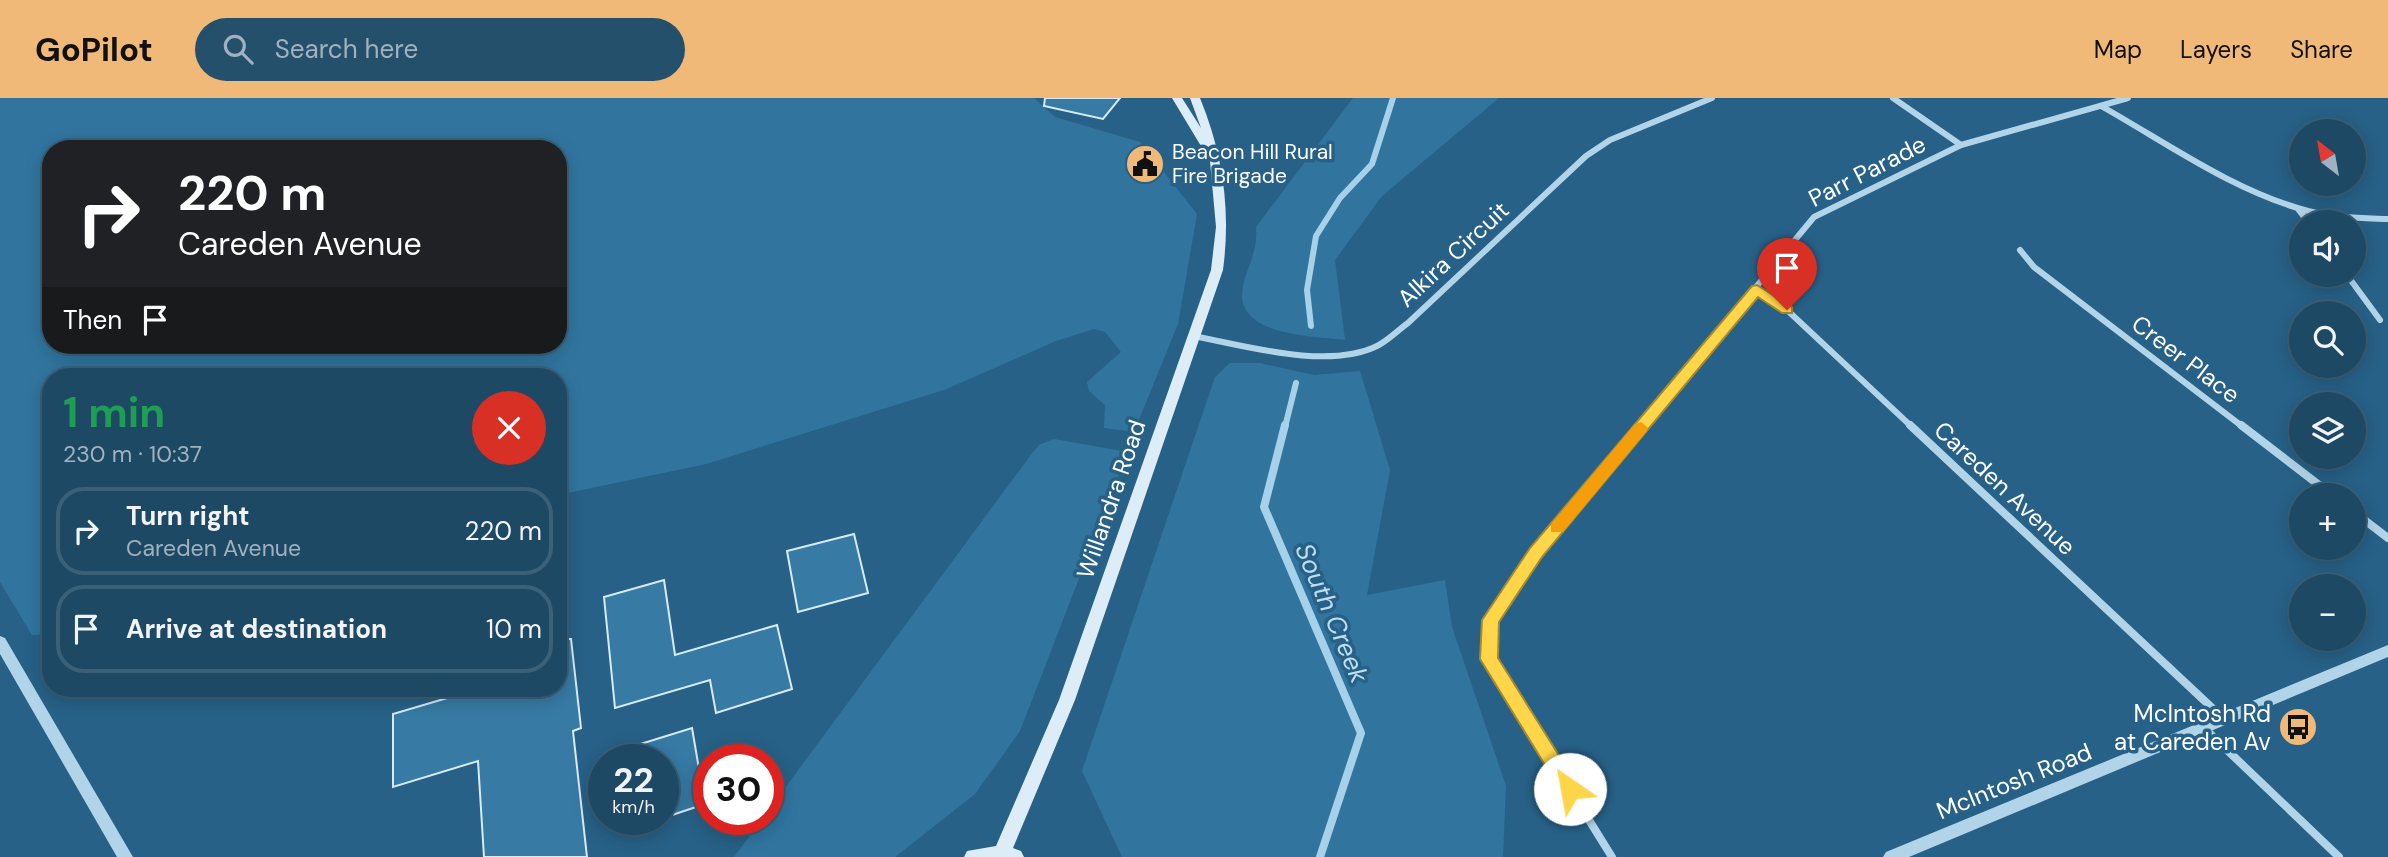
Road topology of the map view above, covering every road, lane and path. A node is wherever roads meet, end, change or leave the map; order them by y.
1 (1177, 98) edge
2 (1195, 98) edge
3 (1712, 98) edge
4 (1893, 98) edge
5 (2127, 98) edge
6 (2100, 105) junction
7 (1961, 145) junction
8 (1211, 153) junction
9 (2298, 208) joint
10 (2388, 219) edge
11 (2020, 250) dead end
12 (2356, 287) edge
13 (1757, 289) junction
14 (2380, 320) dead end
15 (1194, 336) junction
16 (2316, 483) edge
17 (2366, 521) edge
18 (2388, 538) edge
19 (0, 642) edge
20 (2388, 651) edge
21 (2224, 719) junction
22 (2204, 728) junction
23 (1009, 855) edge
24 (125, 857) edge
25 (973, 857) edge
26 (1612, 857) edge
27 (1891, 857) edge
28 (2339, 857) edge

1 - 8 main road, Willandra Road
2 - 8 main road, Willandra Road
3 - 15 street, Alkira Circuit
4 - 7 street
5 - 6 street, Parr Parade
6 - 7 street, Parr Parade
6 - 9 street
7 - 13 street, Parr Parade
8 - 15 main road, Willandra Road
9 - 10 street
11 - 16 street, Creer Place
12 - 14 street
13 - 21 street, Careden Avenue
13 - 26 street, Parr Parade
15 - 23 main road, Willandra Road
17 - 18 street
19 - 24 street
20 - 21 street, McIntosh Road
21 - 22 street, McIntosh Road
22 - 27 street, McIntosh Road
22 - 28 street
23 - 25 main road

